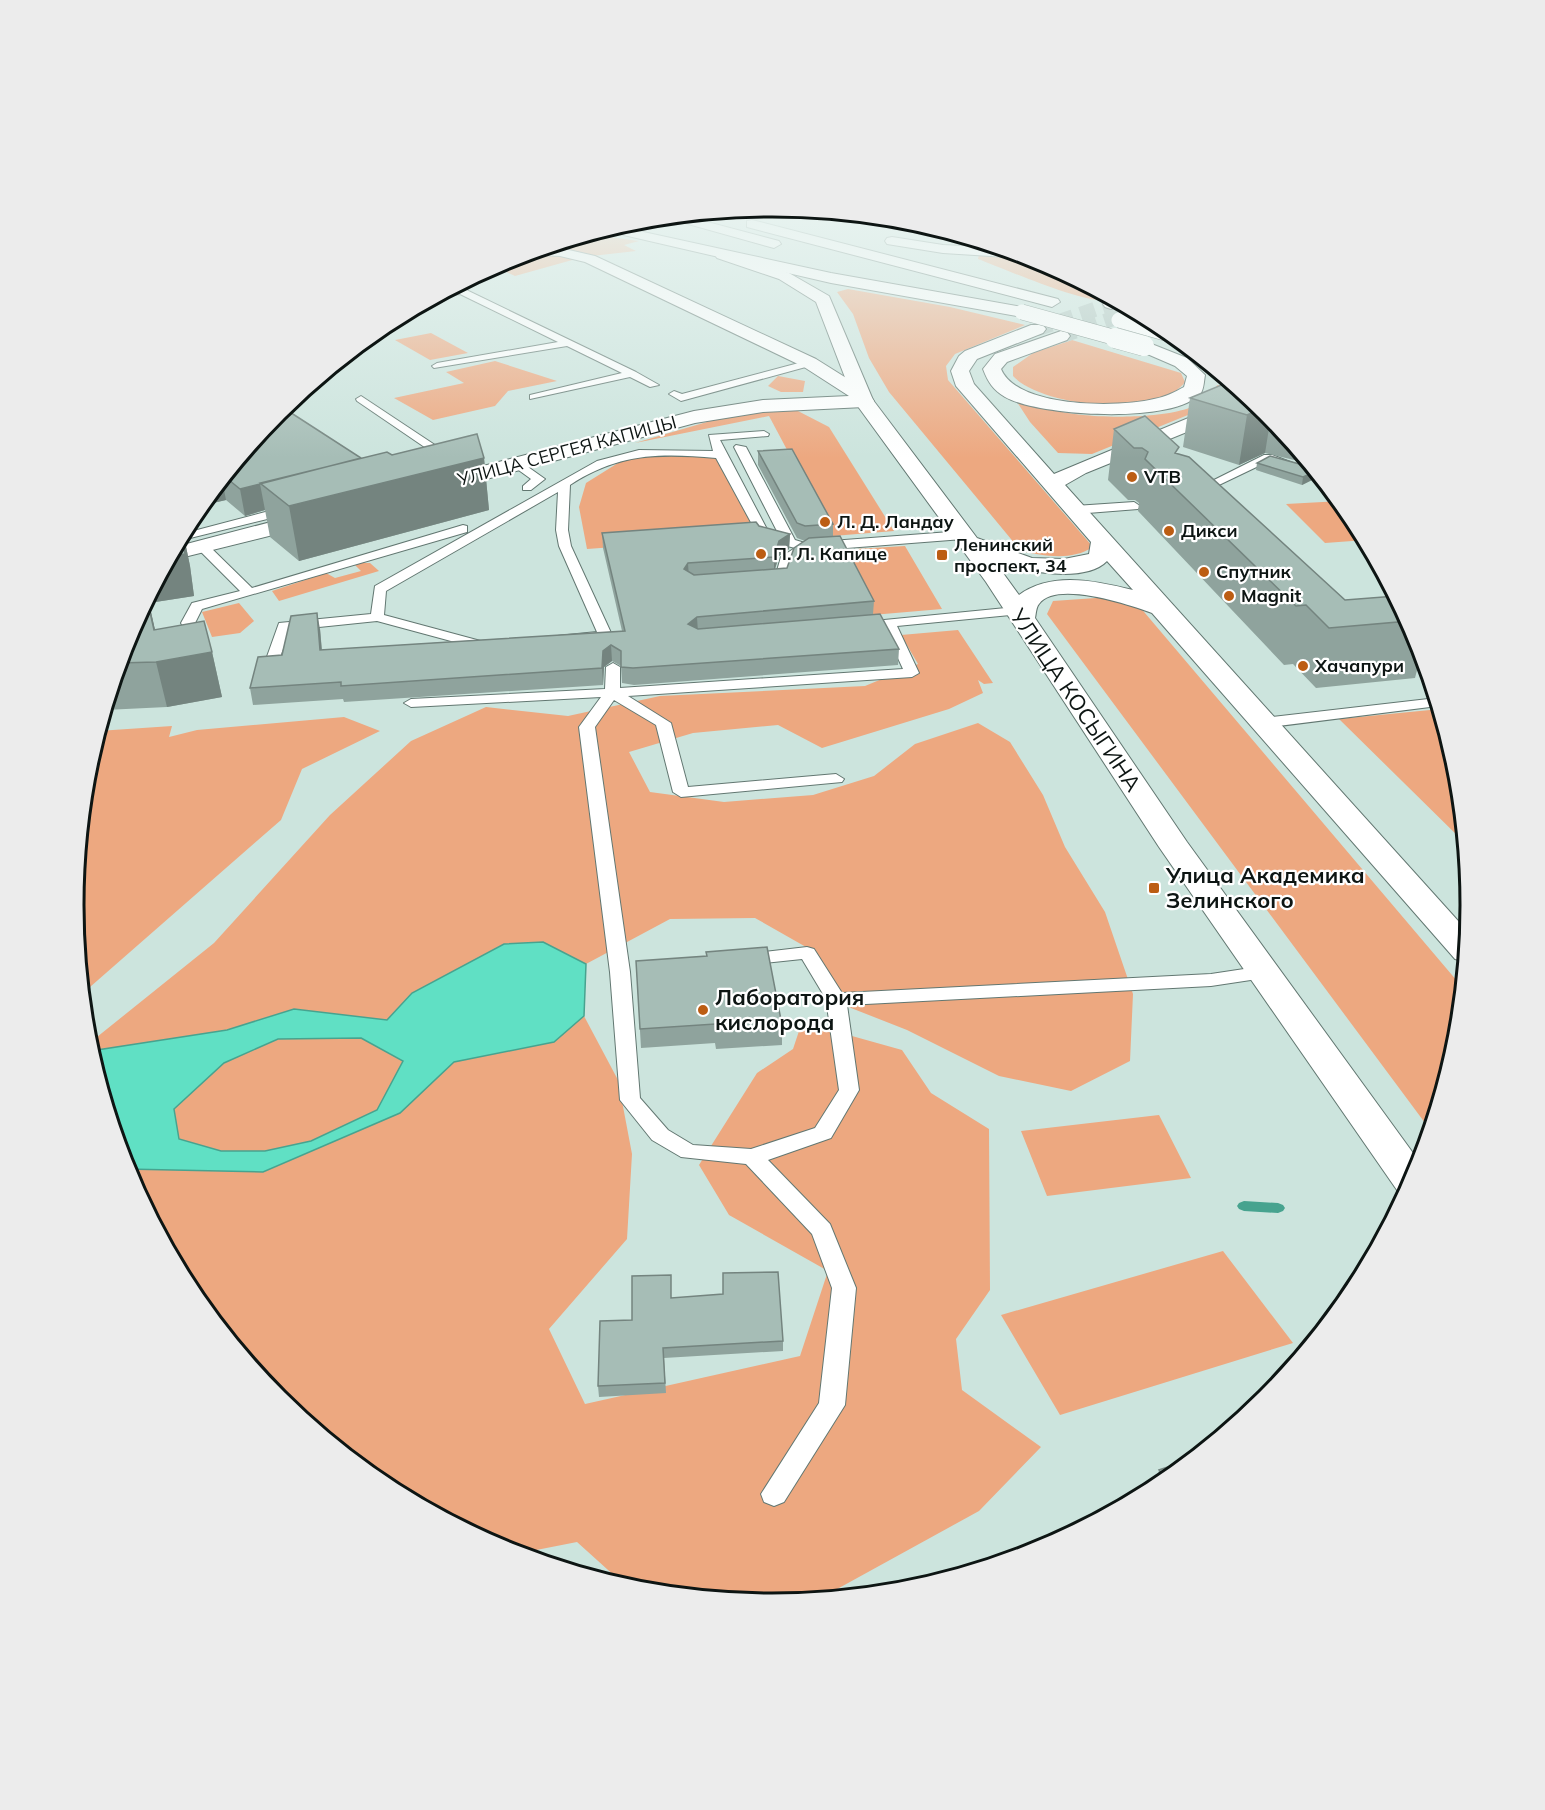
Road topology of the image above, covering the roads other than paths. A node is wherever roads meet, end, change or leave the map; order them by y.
1 (654, 289) edge
2 (809, 289) edge
3 (891, 289) edge
4 (939, 289) edge
5 (1003, 289) edge
6 (1020, 289) edge
7 (461, 292) edge
8 (1052, 302) junction
9 (1074, 308) tunnel mouth
10 (1022, 312) junction
11 (1096, 314) tunnel mouth
12 (1146, 328) edge
13 (1037, 329) tunnel mouth
14 (1061, 336) tunnel mouth
15 (568, 343) junction
16 (1144, 346) junction
17 (1011, 354) junction
18 (847, 357) junction
19 (1193, 359) edge
20 (810, 363) junction
21 (437, 366) dead end
22 (632, 374) junction
23 (654, 385) dead end
24 (674, 394) dead end
25 (534, 397) dead end
26 (862, 398) junction
27 (361, 399) dead end
28 (1245, 405) edge
29 (991, 416) junction
30 (764, 434) dead end
31 (740, 447) dead end
32 (720, 454) junction
33 (517, 464) junction
34 (461, 466) junction
35 (1304, 468) edge
36 (493, 470) junction
37 (432, 480) joint
38 (564, 484) junction
39 (1051, 484) junction
40 (527, 488) dead end
41 (1185, 503) edge
42 (304, 506) edge
43 (1134, 506) edge
44 (1075, 510) junction
45 (337, 511) edge
46 (463, 529) dead end
47 (192, 535) edge
48 (966, 538) junction
49 (1102, 540) junction
50 (789, 543) junction
51 (203, 547) junction
52 (805, 547) junction
53 (181, 552) edge
54 (749, 580) edge
55 (249, 593) junction
56 (1162, 608) junction
57 (1019, 615) junction
58 (377, 617) junction
59 (889, 623) junction
60 (865, 625) edge
61 (605, 635) junction
62 (1392, 636) edge
63 (202, 649) edge
64 (1413, 654) edge
65 (271, 665) edge
66 (612, 693) junction
67 (411, 703) dead end
68 (1430, 703) edge
69 (1263, 723) junction
70 (836, 779) dead end
71 (1460, 944) edge
72 (730, 961) edge
73 (642, 970) edge
74 (620, 972) junction
75 (1264, 972) junction
76 (836, 999) junction
77 (752, 1157) junction
78 (1406, 1174) edge
79 (774, 1494) dead end

1 - 20 main road
2 - 18 main road, УЛИЦА КОСЫГИНА
3 - 10 main road
4 - 10 main road
5 - 8 main road
6 - 8 main road
7 - 15 lane
8 - 9 main road
10 - 16 main road, bridge
11 - 12 main road, bridge
13 - 29 main road
14 - 17 main road
15 - 21 lane
15 - 22 lane
16 - 17 main road
16 - 19 main road
17 - 29 main road
18 - 20 main road
18 - 26 main road, УЛИЦА КОСЫГИНА
20 - 24 lane
20 - 26 main road
22 - 23 lane
22 - 25 lane
26 - 33 main road, УЛИЦА СЕРГЕЯ КАПИЦЫ
26 - 48 main road, УЛИЦА КОСЫГИНА
27 - 34 lane
28 - 39 main road
29 - 39 main road
30 - 32 lane
31 - 50 lane
32 - 38 lane
32 - 50 lane
33 - 36 main road, УЛИЦА СЕРГЕЯ КАПИЦЫ
33 - 40 lane
34 - 36 lane
34 - 37 lane
35 - 41 lane
36 - 37 main road, УЛИЦА СЕРГЕЯ КАПИЦЫ
38 - 58 lane
38 - 61 lane
39 - 44 main road
42 - 47 lane
43 - 44 lane
44 - 49 main road
45 - 51 main road
46 - 55 lane
48 - 49 main road
48 - 52 lane
48 - 57 main road, УЛИЦА КОСЫГИНА
49 - 56 main road
50 - 52 lane
51 - 53 main road
51 - 55 lane
52 - 54 lane
55 - 63 lane
56 - 57 main road
56 - 69 main road
57 - 59 lane
57 - 75 main road, УЛИЦА КОСЫГИНА
58 - 61 lane
58 - 65 lane
59 - 60 lane
59 - 66 lane
61 - 66 lane
62 - 64 lane
66 - 67 lane
66 - 70 lane
66 - 74 lane
68 - 69 lane
69 - 71 main road
72 - 76 lane
73 - 74 lane
74 - 77 lane
75 - 76 lane
75 - 78 main road, УЛИЦА КОСЫГИНА
76 - 77 lane
77 - 79 lane

